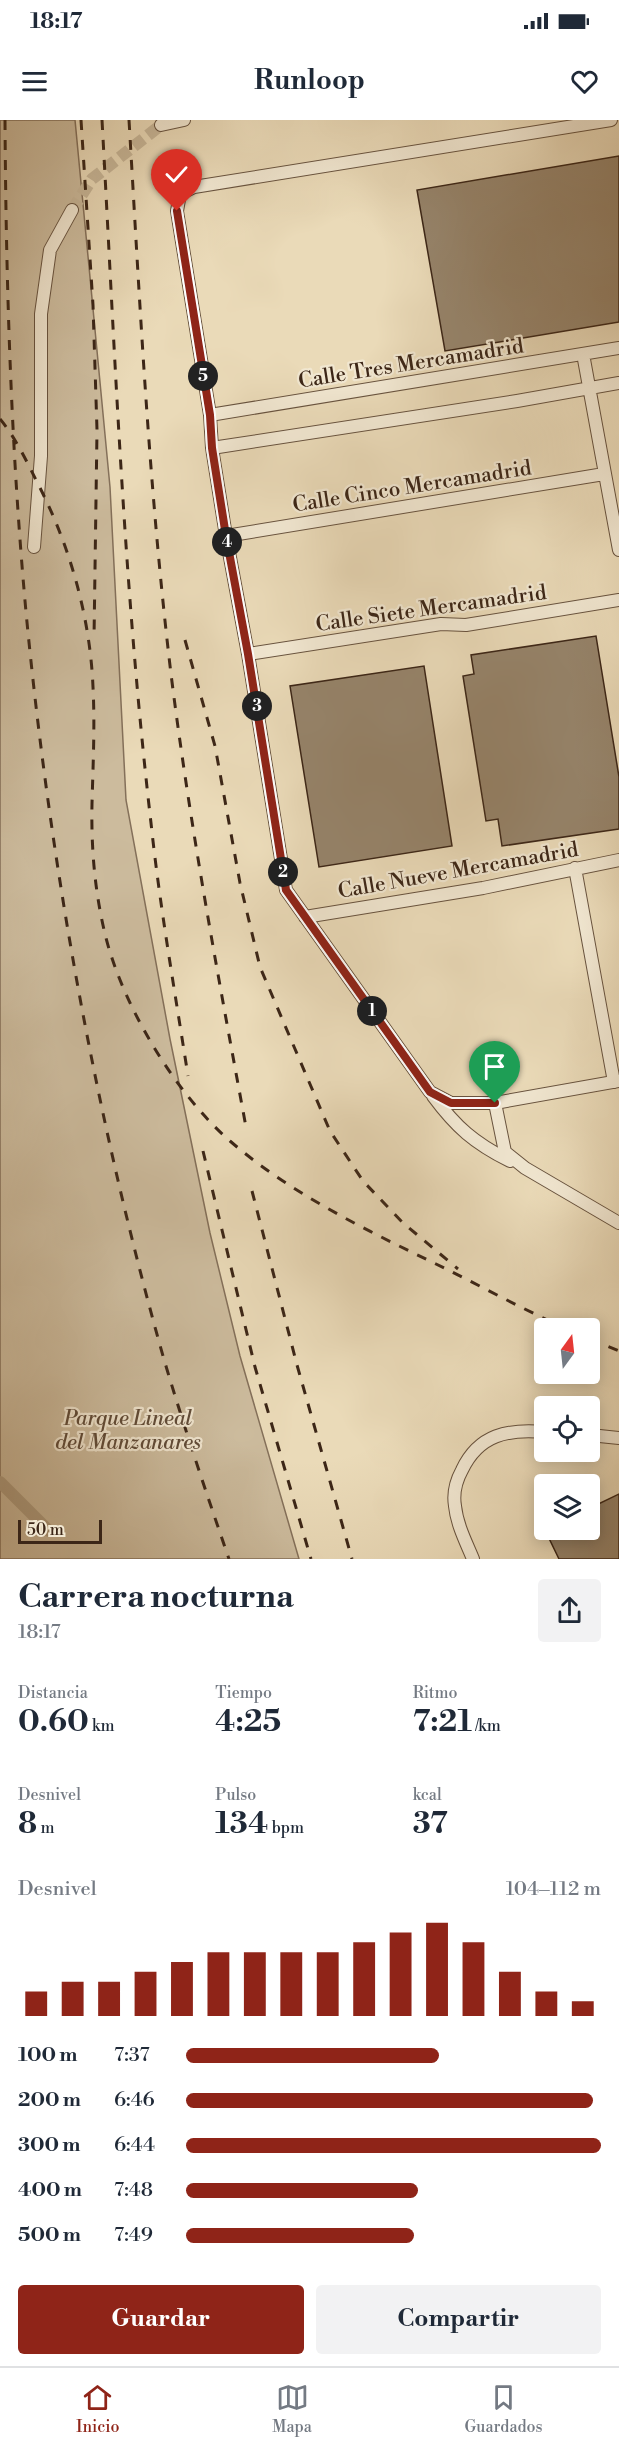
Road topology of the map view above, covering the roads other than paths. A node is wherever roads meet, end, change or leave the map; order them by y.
1 (184, 120) edge
2 (611, 120) edge
3 (161, 125) dead end
4 (72, 210) tunnel mouth
5 (619, 348) edge
6 (583, 354) junction
7 (619, 383) edge
8 (589, 388) junction
9 (210, 415) junction
10 (212, 448) junction
11 (604, 474) junction
12 (226, 536) junction
13 (34, 547) dead end
14 (619, 550) edge
15 (619, 600) edge
16 (248, 654) junction
17 (619, 860) edge
18 (575, 868) junction
19 (305, 917) junction
20 (616, 1082) edge
21 (430, 1092) junction
22 (495, 1103) junction
23 (525, 1168) junction
24 (619, 1223) edge
25 (534, 1431) edge
26 (600, 1436) edge
27 (619, 1438) edge
28 (474, 1559) edge

1 - 3 lane
2 - 9 lane
4 - 13 lane
5 - 6 lane, Calle Tres Mercamadrid
6 - 8 lane
6 - 9 lane, Calle Tres Mercamadrid
7 - 8 lane
8 - 10 lane
8 - 11 lane
9 - 10 lane
10 - 12 lane
11 - 12 lane, Calle Cinco Mercamadrid
11 - 14 lane
12 - 16 lane
15 - 16 lane, Calle Siete Mercamadrid
16 - 19 lane
17 - 18 lane, Calle Nueve Mercamadrid
18 - 19 lane, Calle Nueve Mercamadrid
18 - 20 lane
19 - 21 lane
20 - 22 lane
21 - 22 lane
21 - 23 lane
22 - 23 lane
23 - 24 lane
25 - 28 lane
26 - 27 lane

